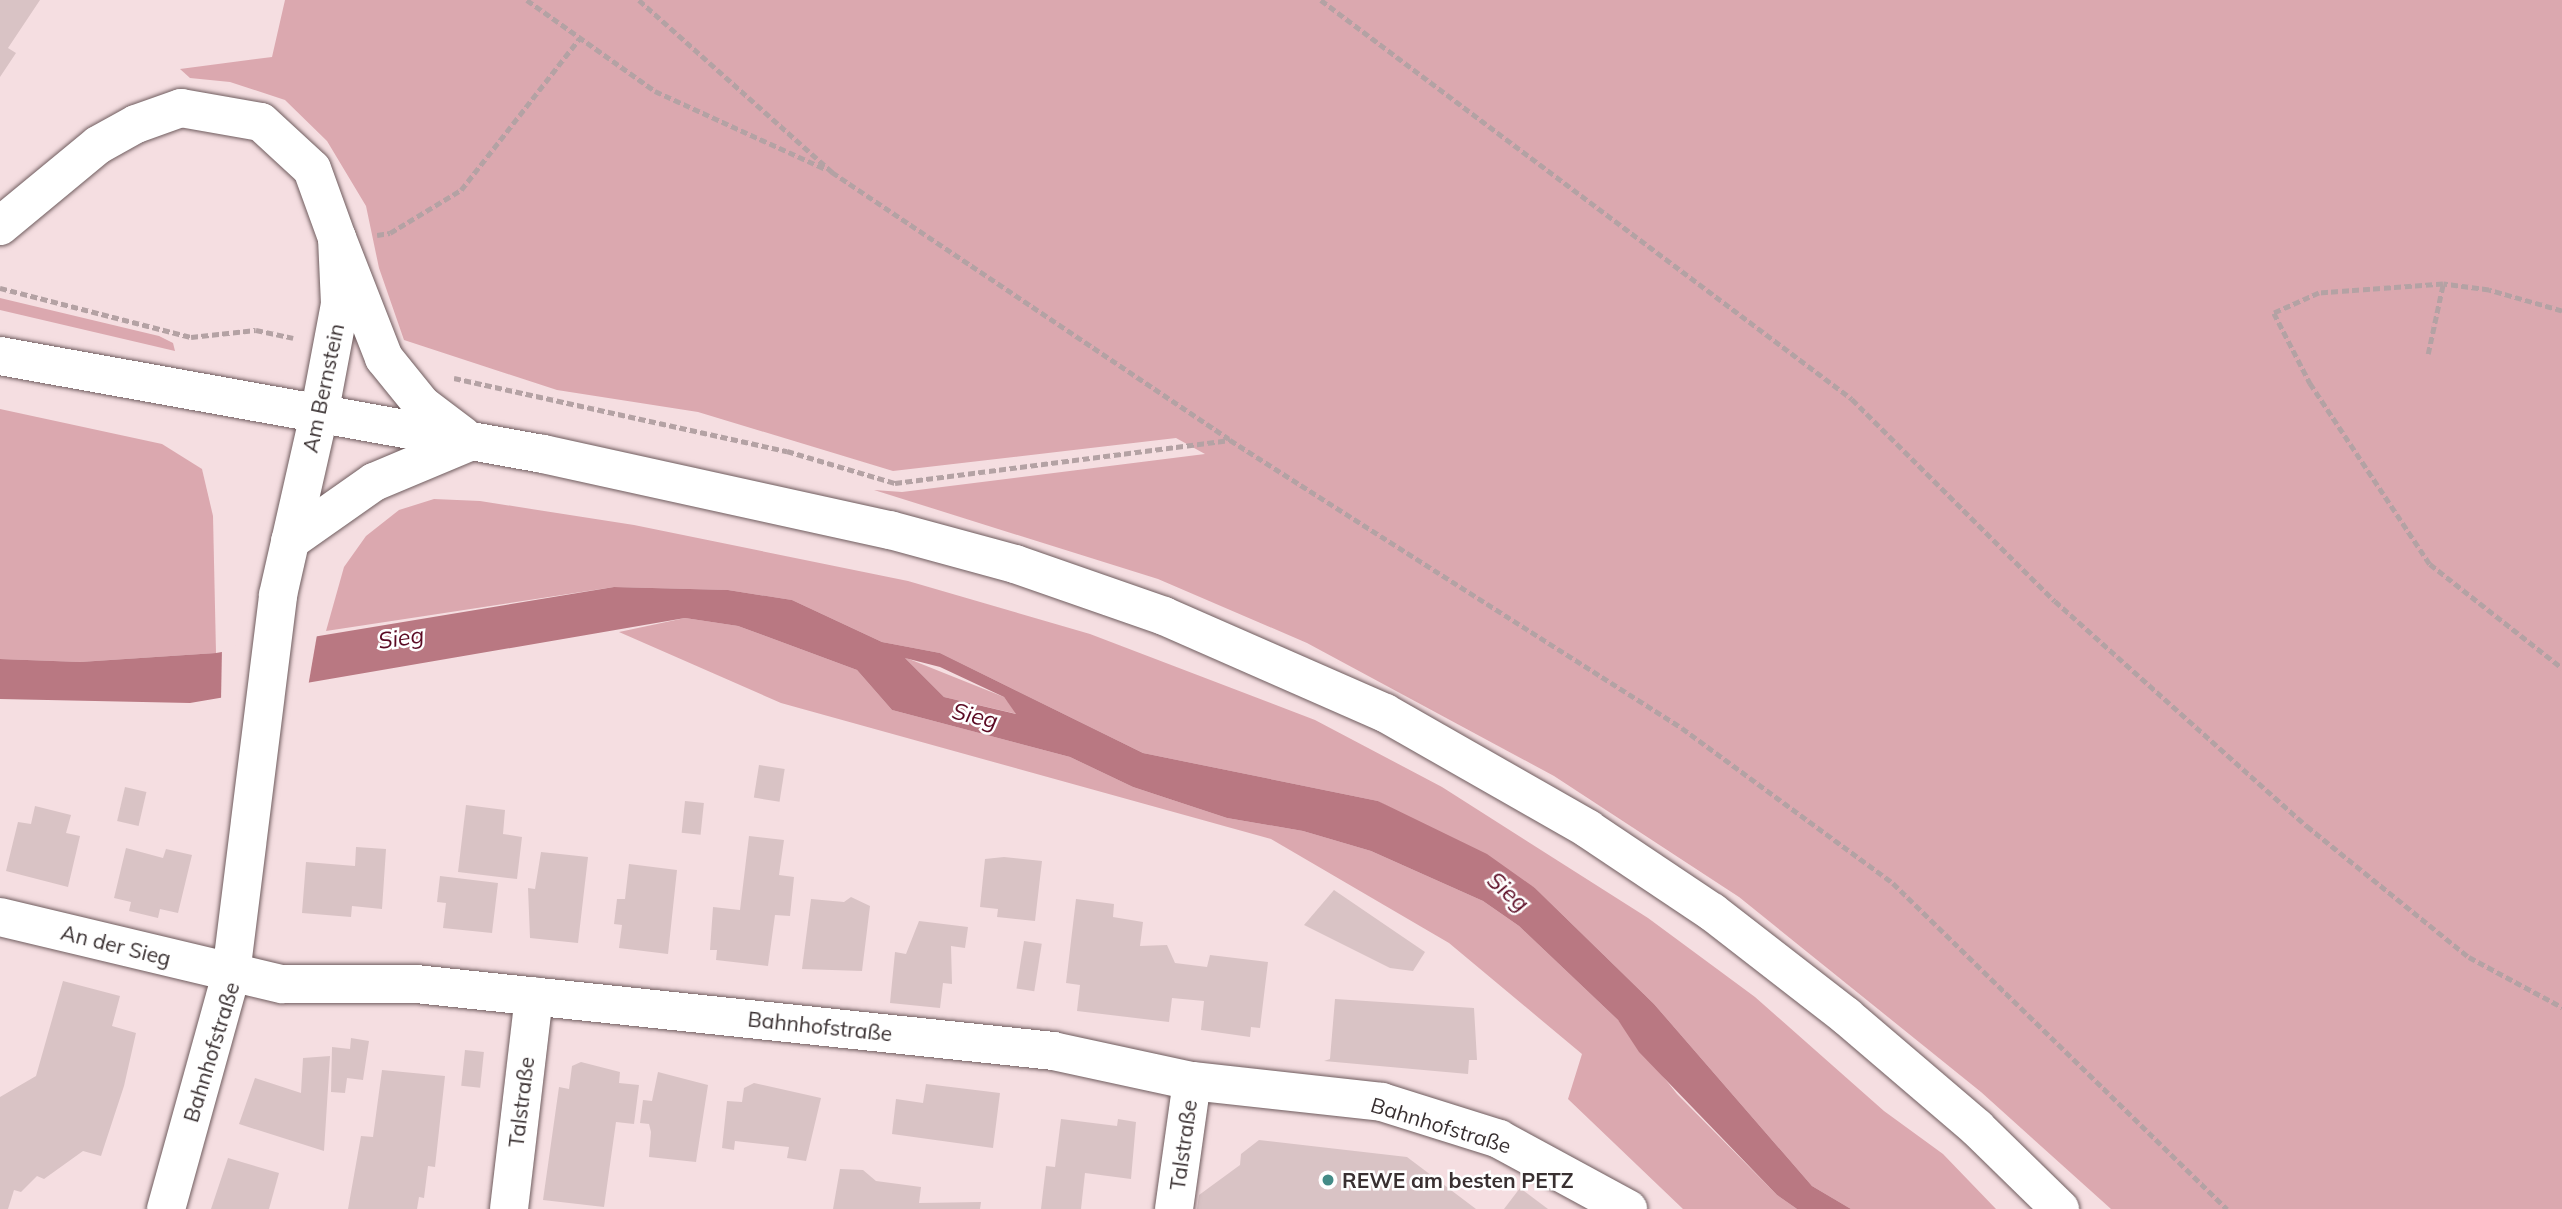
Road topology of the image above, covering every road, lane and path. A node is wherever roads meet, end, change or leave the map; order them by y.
1 (527, 0) edge
2 (639, 0) edge
3 (1321, 0) edge
4 (579, 39) junction
5 (832, 172) junction
6 (0, 226) edge
7 (337, 238) junction
8 (2443, 284) junction
9 (0, 288) edge
10 (2562, 311) edge
11 (332, 345) junction
12 (2428, 354) dead end
13 (0, 356) edge
14 (444, 375) dead end
15 (319, 415) junction
16 (1230, 440) junction
17 (470, 442) junction
18 (290, 541) junction
19 (2562, 668) edge
20 (0, 916) edge
21 (231, 974) junction
22 (534, 996) junction
23 (2562, 1007) edge
24 (1192, 1081) junction
25 (166, 1209) edge
26 (509, 1209) edge
27 (1174, 1209) edge
28 (1628, 1209) edge
29 (2060, 1209) edge
30 (2227, 1209) edge

1 - 4 path
2 - 5 path
3 - 23 path
4 - 5 path
4 - 7 path
5 - 16 path
6 - 7 street, Am Bernstein
7 - 11 street, Am Bernstein
7 - 17 street
8 - 10 path
8 - 12 path
8 - 19 path
9 - 11 path
11 - 15 street, Am Bernstein
13 - 15 street
14 - 16 path
15 - 17 street
15 - 18 street, Am Bernstein
16 - 30 path
17 - 18 street
17 - 29 street
18 - 21 street, Am Bernstein
20 - 21 street, An der Sieg
21 - 22 street, Bahnhofstraße
21 - 25 street, Bahnhofstraße
22 - 24 street, Bahnhofstraße
22 - 26 street, Talstraße
24 - 27 street, Talstraße
24 - 28 street, Bahnhofstraße

